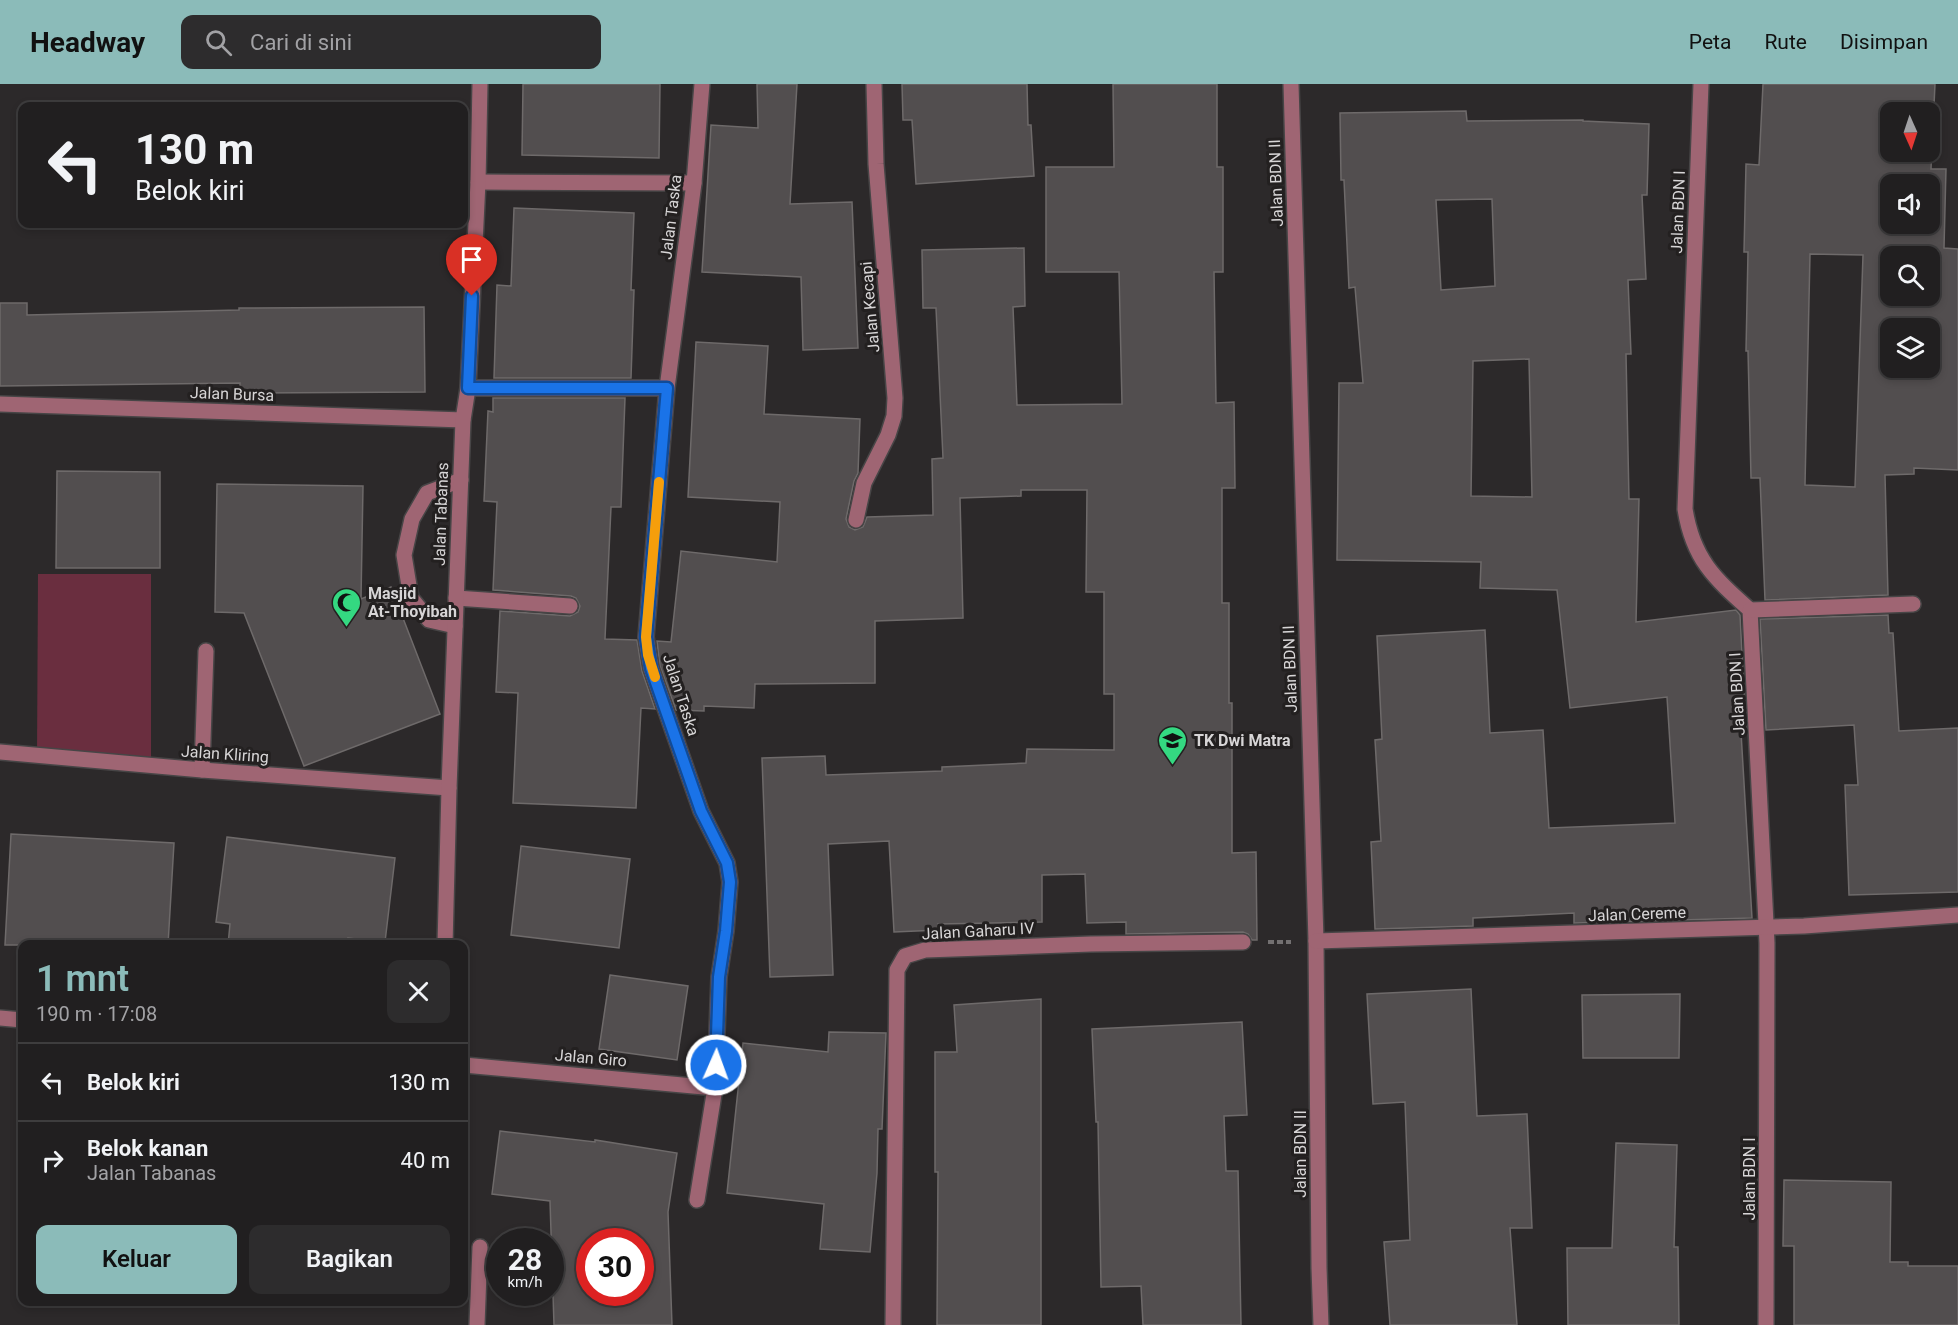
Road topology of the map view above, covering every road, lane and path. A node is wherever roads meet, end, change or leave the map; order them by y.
1 (480, 84) edge
2 (702, 84) edge
3 (874, 84) edge
4 (1291, 84) edge
5 (1701, 84) edge
6 (478, 182) junction
7 (694, 183) junction
8 (468, 388) junction
9 (667, 388) junction
10 (0, 404) edge
11 (463, 420) junction
12 (461, 480) junction
13 (856, 520) dead end
14 (456, 598) junction
15 (1913, 604) dead end
16 (570, 606) dead end
17 (1750, 610) junction
18 (454, 626) junction
19 (206, 651) dead end
20 (0, 752) edge
21 (202, 770) junction
22 (448, 788) junction
23 (1958, 915) edge
24 (1767, 928) junction
25 (445, 940) edge
26 (1316, 941) junction
27 (1244, 942) joint
28 (0, 1018) edge
29 (18, 1020) edge
30 (468, 1065) edge
31 (715, 1088) junction
32 (697, 1200) dead end
33 (480, 1248) dead end
34 (477, 1325) edge
35 (893, 1325) edge
36 (1321, 1325) edge
37 (1766, 1325) edge

1 - 6 street, Jalan Tabanas
2 - 7 street, Jalan Taska
3 - 13 street, Jalan Kecapi
4 - 26 street, Jalan BDN II
5 - 17 street, Jalan BDN I
6 - 7 street
6 - 8 street, Jalan Tabanas
7 - 9 street, Jalan Taska
8 - 9 street
8 - 11 street, Jalan Tabanas
9 - 31 street, Jalan Taska
10 - 11 street, Jalan Bursa
11 - 12 street, Jalan Tabanas
12 - 14 street, Jalan Tabanas
12 - 18 street
14 - 16 street
14 - 18 street, Jalan Tabanas
15 - 17 street
17 - 24 street, Jalan BDN I
18 - 22 street, Jalan Tabanas
19 - 21 street
20 - 21 street, Jalan Kliring
21 - 22 street, Jalan Kliring
22 - 25 street, Jalan Tabanas
23 - 24 street, Jalan Cereme
24 - 26 street, Jalan Cereme
24 - 37 street, Jalan BDN I
26 - 27 path
26 - 36 street, Jalan BDN II
27 - 35 street, Jalan Gaharu IV
28 - 29 street
30 - 31 street, Jalan Giro
31 - 32 street, Jalan Taska
33 - 34 street

